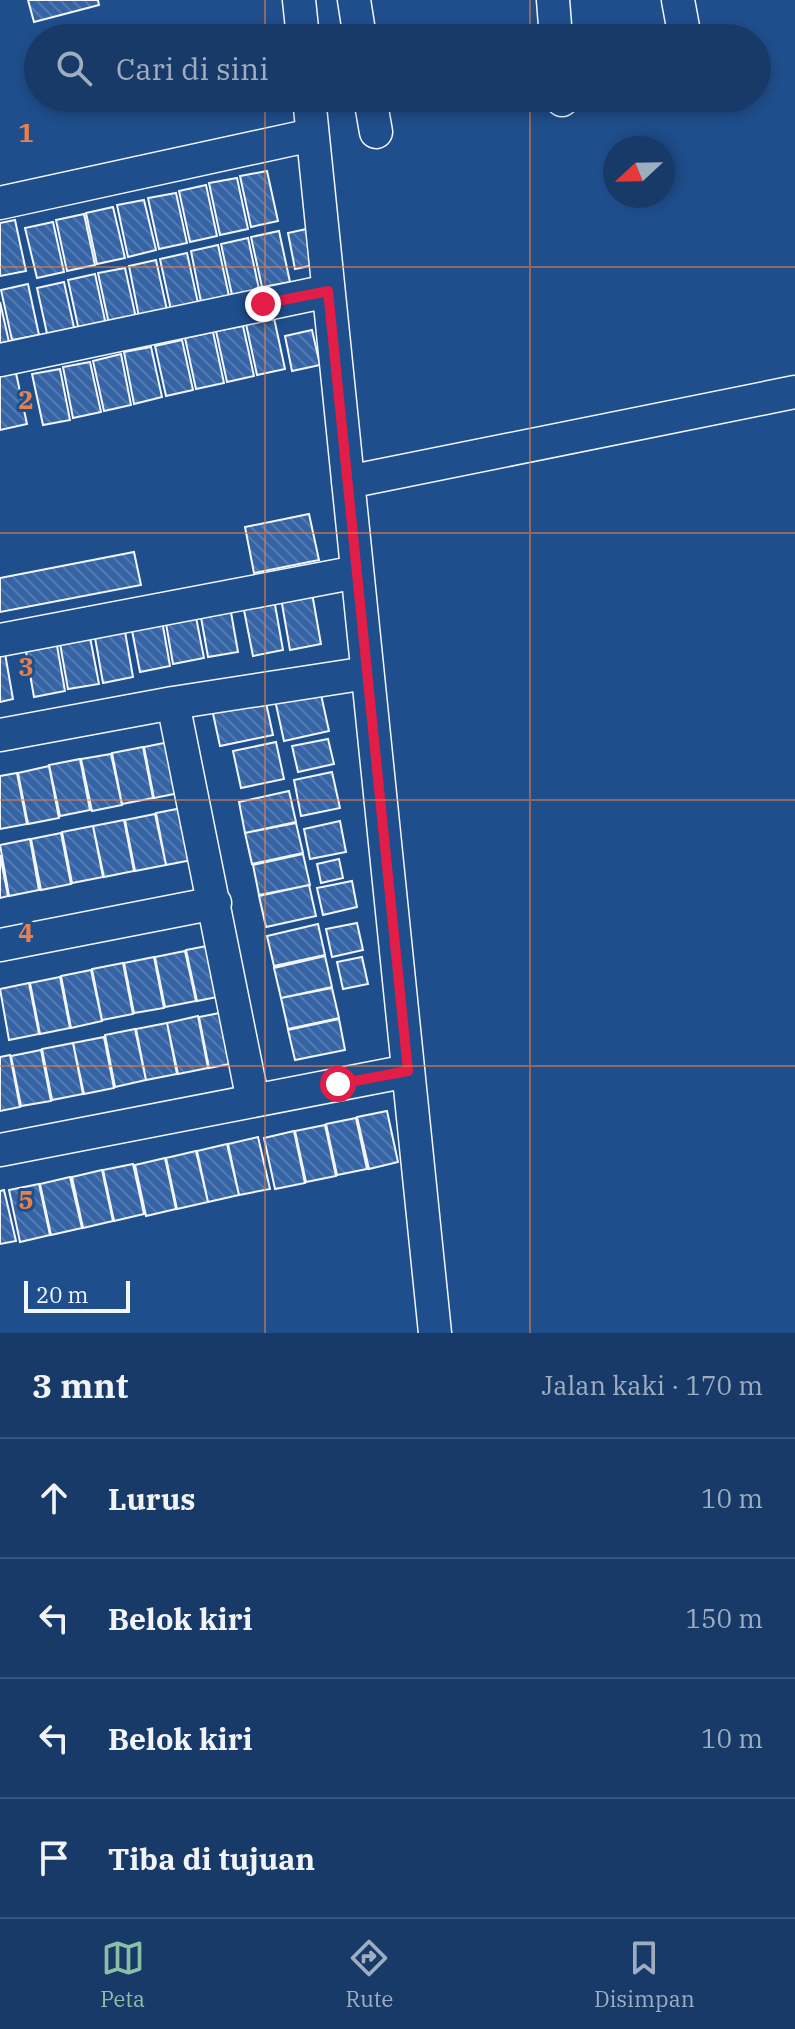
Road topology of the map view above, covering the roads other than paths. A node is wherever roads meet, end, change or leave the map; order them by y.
1 (354, 0) edge
2 (553, 0) edge
3 (678, 0) edge
4 (305, 1) edge
5 (304, 24) edge
6 (358, 24) edge
7 (555, 24) edge
8 (682, 24) edge
9 (310, 112) edge
10 (372, 112) edge
11 (376, 132) dead end
12 (312, 135) junction
13 (0, 203) edge
14 (328, 291) junction
15 (0, 360) edge
16 (795, 392) edge
17 (348, 482) junction
18 (357, 572) junction
19 (0, 640) edge
20 (367, 673) junction
21 (173, 703) junction
22 (0, 735) edge
23 (215, 903) junction
24 (0, 945) edge
25 (408, 1071) junction
26 (253, 1101) junction
27 (0, 1150) edge
28 (435, 1333) edge

1 - 6 street
2 - 7 street
3 - 8 street
4 - 5 street
9 - 12 street
10 - 11 street
12 - 13 street
12 - 14 street
14 - 15 street
14 - 17 street
16 - 17 street
17 - 18 street
18 - 19 street
18 - 20 street
20 - 21 street
20 - 25 street
21 - 22 street
21 - 23 street
23 - 24 street
23 - 26 street
25 - 26 street
25 - 28 street
26 - 27 street

